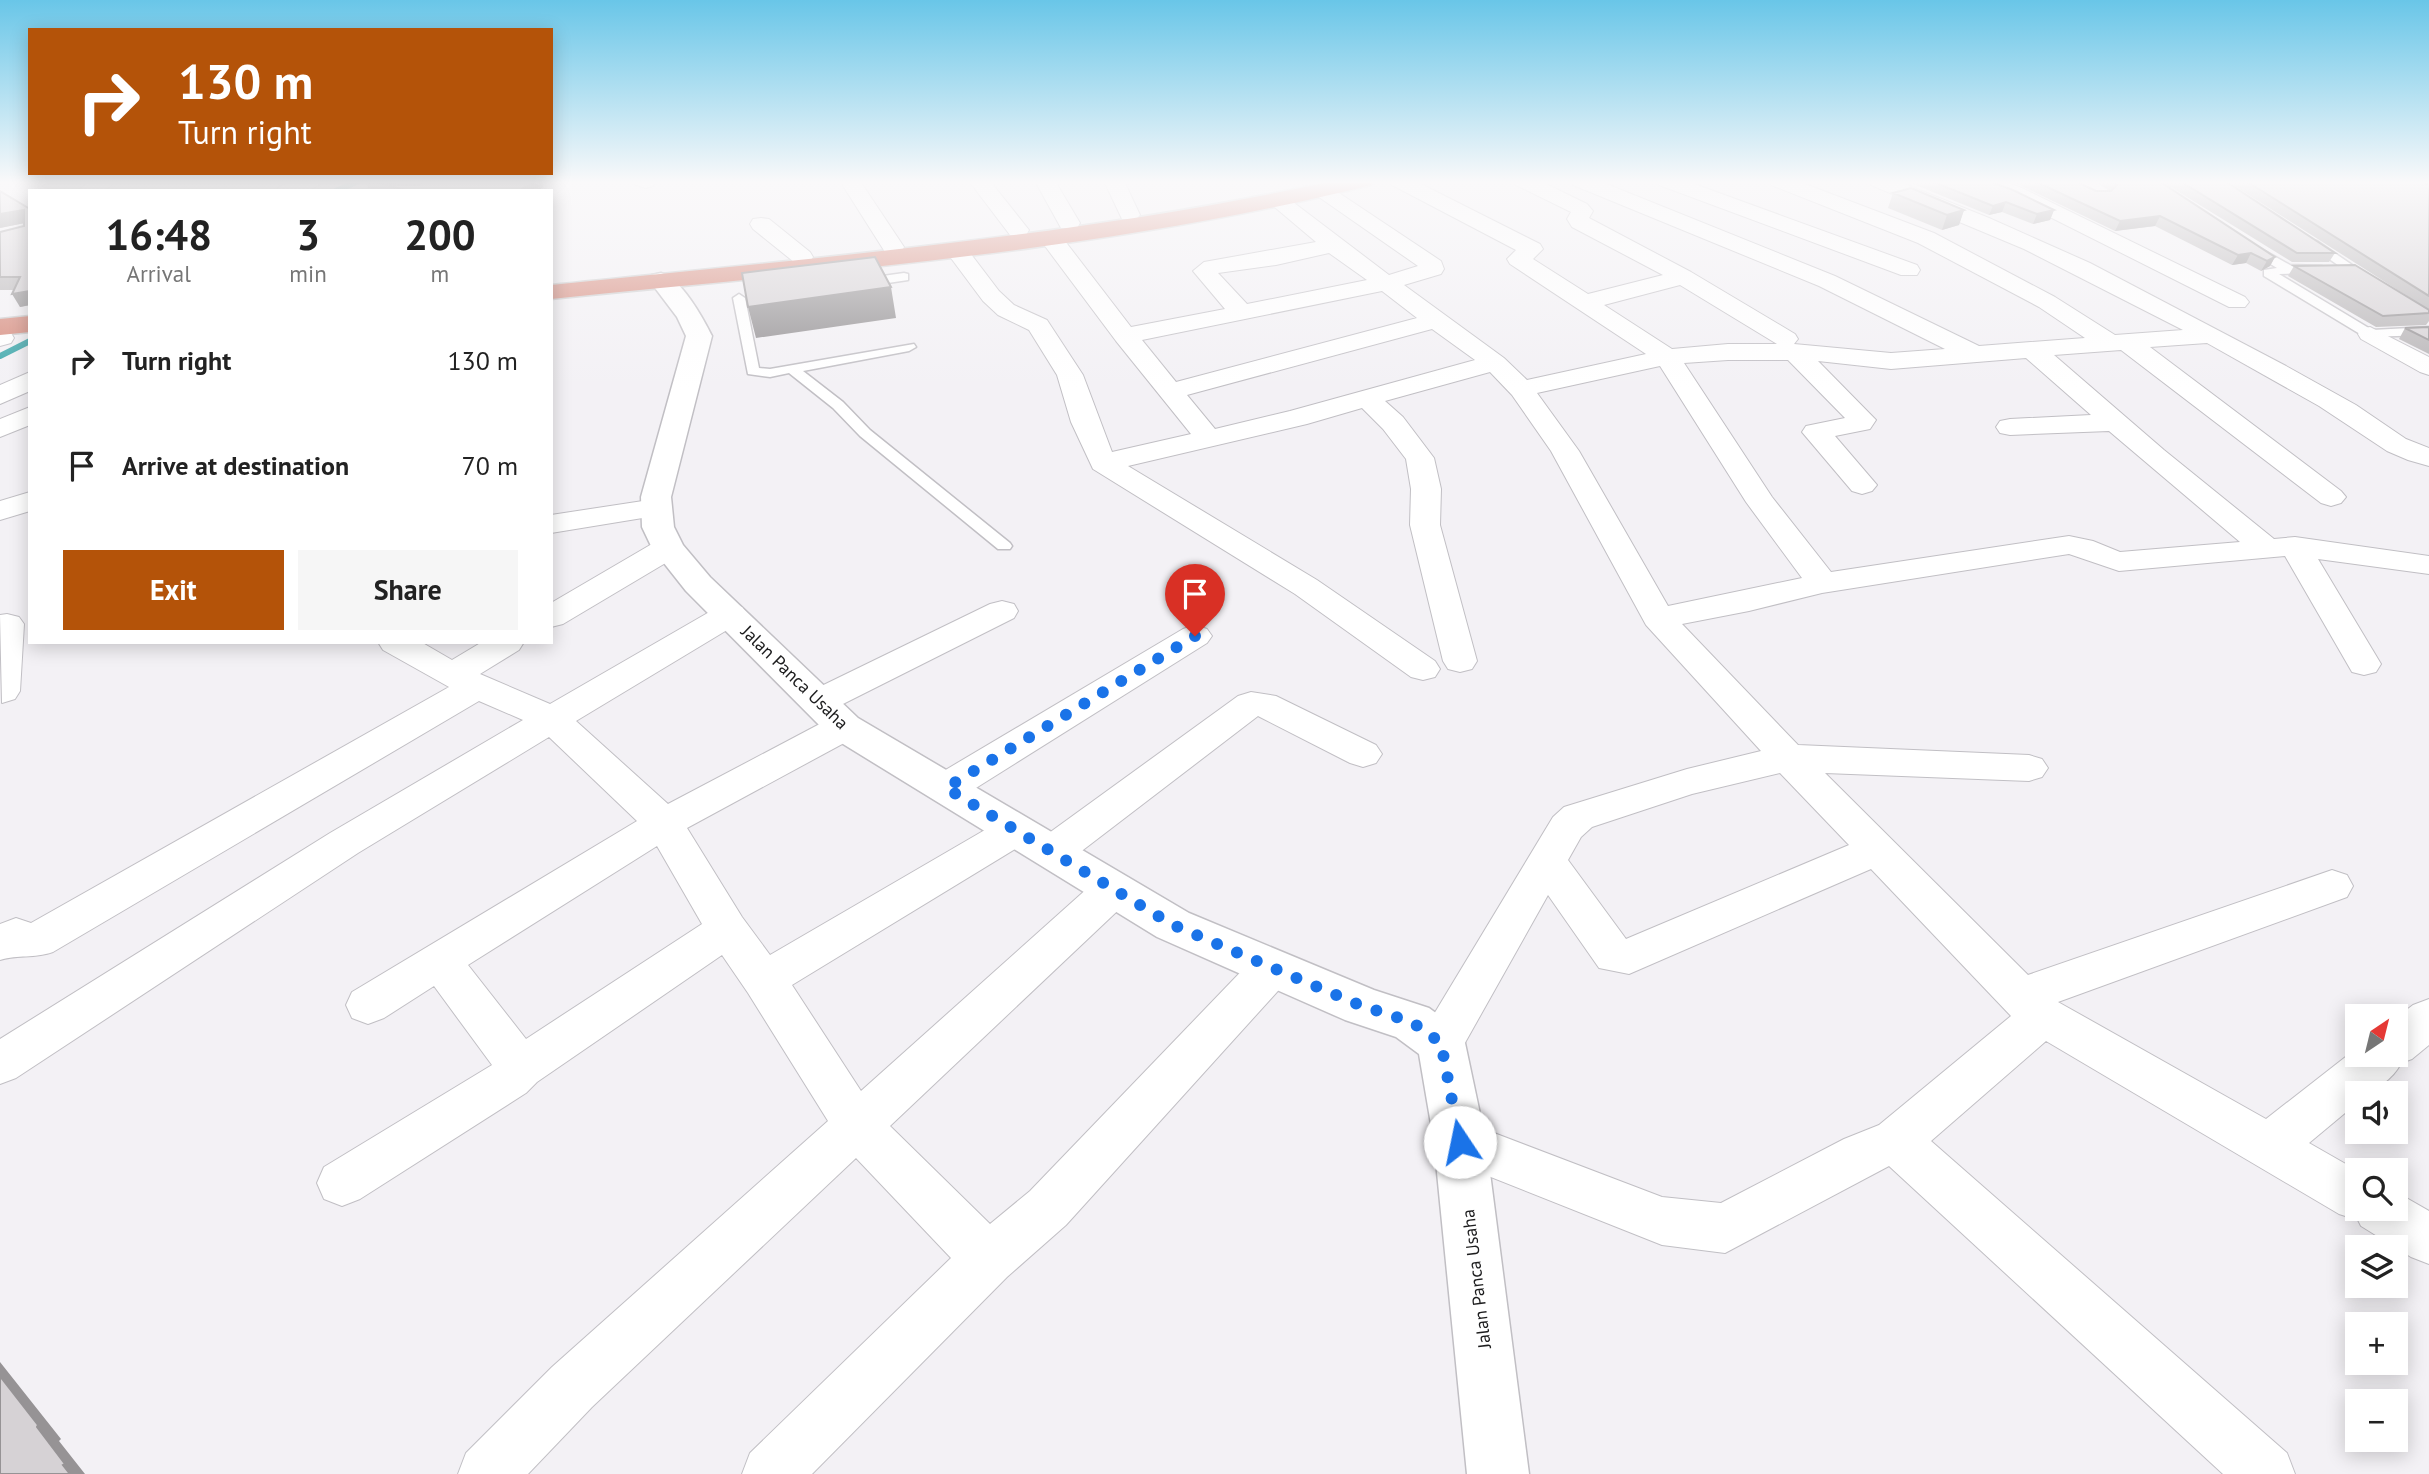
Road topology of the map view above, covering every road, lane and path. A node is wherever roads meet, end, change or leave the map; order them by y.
1 (793, 250) edge
2 (868, 250) edge
3 (956, 250) joint
4 (1060, 250) edge
5 (1312, 250) edge
6 (1339, 250) edge
7 (1410, 250) edge
8 (1532, 250) edge
9 (1632, 250) edge
10 (1750, 250) edge
11 (1860, 250) edge
12 (1948, 250) edge
13 (2047, 250) edge
14 (2133, 250) edge
15 (2256, 250) edge
16 (2324, 250) edge
17 (802, 257) junction
18 (2288, 269) junction
19 (2352, 269) junction
20 (1909, 270) dead end
21 (742, 273) junction
22 (904, 277) dead end
23 (1683, 277) junction
24 (2365, 279) edge
25 (661, 280) junction
26 (553, 281) edge
27 (852, 284) edge
28 (1384, 284) junction
29 (553, 292) edge
30 (1586, 302) junction
31 (2236, 302) dead end
32 (1241, 312) junction
33 (1437, 320) junction
34 (2429, 331) edge
35 (2370, 334) junction
36 (2209, 335) junction
37 (1125, 336) junction
38 (2119, 342) junction
39 (1791, 346) junction
40 (909, 347) dead end
41 (2030, 348) junction
42 (1973, 353) junction
43 (1667, 357) junction
44 (1495, 363) junction
45 (2429, 367) edge
46 (792, 369) junction
47 (28, 381) edge
48 (1521, 389) junction
49 (1169, 391) junction
50 (0, 396) edge
51 (1367, 398) junction
52 (0, 410) edge
53 (28, 415) edge
54 (28, 416) edge
55 (2118, 422) junction
56 (2010, 427) dead end
57 (0, 429) edge
58 (1209, 439) junction
59 (2429, 457) edge
60 (1103, 463) junction
61 (1862, 485) dead end
62 (2331, 497) dead end
63 (28, 502) edge
64 (656, 508) junction
65 (0, 511) edge
66 (553, 524) edge
67 (1004, 546) dead end
68 (668, 548) junction
69 (2282, 548) junction
70 (2429, 565) edge
71 (1821, 583) junction
72 (1002, 611) dead end
73 (730, 614) junction
74 (553, 616) edge
75 (1658, 618) junction
76 (12, 622) edge
77 (1195, 636) dead end
78 (400, 644) edge
79 (505, 644) edge
80 (1460, 661) dead end
81 (2364, 664) dead end
82 (1423, 668) dead end
83 (466, 680) junction
84 (2, 691) dead end
85 (831, 715) junction
86 (552, 719) junction
87 (1363, 754) dead end
88 (1788, 758) junction
89 (2029, 768) dead end
90 (946, 788) junction
91 (664, 823) junction
92 (1016, 830) junction
93 (1878, 849) junction
94 (1052, 852) junction
95 (1547, 861) junction
96 (2332, 886) dead end
97 (1114, 889) junction
98 (727, 929) junction
99 (0, 943) edge
100 (441, 962) junction
101 (1272, 969) junction
102 (764, 980) junction
103 (369, 1005) dead end
104 (2032, 1007) junction
105 (2429, 1018) edge
106 (2408, 1035) edge
107 (1441, 1043) junction
108 (0, 1064) edge
109 (521, 1068) junction
110 (2366, 1068) edge
111 (858, 1127) junction
112 (1896, 1141) junction
113 (1460, 1142) junction
114 (2270, 1146) junction
115 (342, 1184) dead end
116 (2345, 1189) edge
117 (2399, 1221) edge
118 (2429, 1239) edge
119 (988, 1259) junction
120 (487, 1474) edge
121 (771, 1474) edge
122 (1498, 1474) edge
123 (2266, 1474) edge

1 - 17 street
2 - 17 highway
3 - 21 highway
3 - 60 street
4 - 37 street
5 - 32 street
6 - 28 street
7 - 28 street
8 - 30 street
9 - 23 street
10 - 42 street
11 - 20 street
12 - 38 street
13 - 36 street
14 - 31 street
15 - 18 lane
16 - 19 lane
17 - 26 highway
18 - 19 lane
18 - 35 lane
19 - 24 lane
21 - 25 highway
21 - 46 lane
22 - 27 lane
23 - 30 street
23 - 39 street
25 - 29 highway
25 - 64 street, Jalan Panca Usaha
28 - 32 street
28 - 33 street
30 - 43 street
32 - 37 street
33 - 44 street
33 - 49 street
34 - 35 lane
35 - 45 street
36 - 38 street
36 - 59 street
37 - 49 street
38 - 41 street
38 - 62 street
39 - 42 street
39 - 43 street
39 - 61 street
40 - 46 lane
41 - 42 street
41 - 55 street
43 - 48 street
43 - 71 street
44 - 48 street
44 - 51 street
46 - 67 lane
47 - 50 street
48 - 75 street
49 - 58 street
51 - 58 street
51 - 80 street
52 - 53 street
54 - 57 street
55 - 56 street
55 - 69 street
58 - 60 street
60 - 82 street
63 - 65 street
64 - 66 street
64 - 68 street, Jalan Panca Usaha
68 - 73 street, Jalan Panca Usaha
68 - 74 street
69 - 70 street
69 - 71 street
69 - 81 street
71 - 75 street
72 - 85 street
73 - 85 street, Jalan Panca Usaha
73 - 86 street
75 - 88 street
76 - 84 street
77 - 90 street
78 - 83 street
79 - 83 street
83 - 86 street
83 - 99 street
85 - 90 street, Jalan Panca Usaha
85 - 91 street
86 - 91 street
86 - 108 street
87 - 94 street
88 - 89 street
88 - 93 street
88 - 95 street
90 - 92 street, Jalan Panca Usaha
91 - 98 street
91 - 100 street
92 - 94 street, Jalan Panca Usaha
92 - 102 street
93 - 95 street
93 - 104 street
94 - 97 street, Jalan Panca Usaha
95 - 107 street
96 - 104 street
97 - 101 street, Jalan Panca Usaha
97 - 111 street
98 - 102 street
98 - 109 street
100 - 103 street
100 - 109 street
101 - 107 street, Jalan Panca Usaha
101 - 119 street
102 - 111 street
104 - 112 street
104 - 114 street
105 - 106 street
107 - 113 street, Jalan Panca Usaha
109 - 115 street
110 - 114 street
111 - 119 street
111 - 120 street
112 - 113 street
112 - 123 street
113 - 122 street, Jalan Panca Usaha
114 - 116 street
117 - 118 street
119 - 121 street

